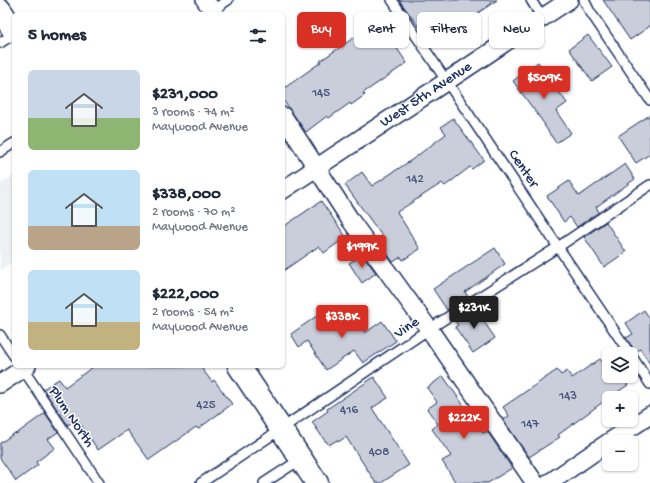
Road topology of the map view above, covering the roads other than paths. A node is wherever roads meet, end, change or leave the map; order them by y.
1 (228, 0) edge
2 (392, 0) edge
3 (531, 0) edge
4 (569, 0) edge
5 (584, 0) edge
6 (0, 10) edge
7 (210, 10) edge
8 (538, 12) edge
9 (544, 17) edge
10 (12, 29) edge
11 (12, 34) edge
12 (0, 44) edge
13 (496, 48) edge
14 (446, 80) junction
15 (650, 100) edge
16 (285, 119) edge
17 (12, 144) edge
18 (0, 152) edge
19 (317, 168) junction
20 (650, 185) edge
21 (285, 189) edge
22 (558, 247) junction
23 (429, 329) junction
24 (0, 335) edge
25 (626, 347) edge
26 (12, 352) edge
27 (638, 366) edge
28 (17, 368) edge
29 (24, 368) edge
30 (240, 368) edge
31 (0, 384) edge
32 (650, 384) edge
33 (650, 415) edge
34 (281, 430) junction
35 (620, 435) edge
36 (602, 447) edge
37 (301, 459) junction
38 (99, 483) edge
39 (201, 483) edge
40 (264, 483) edge
41 (317, 483) edge
42 (535, 483) edge
43 (549, 483) edge

1 - 7 lane
2 - 14 lane, Center
3 - 8 lane
4 - 9 street, West 5th Avenue
5 - 15 lane
6 - 10 main road
11 - 12 lane
13 - 14 street, West 5th Avenue
14 - 19 street, West 5th Avenue
14 - 22 lane, Center
16 - 19 street
17 - 18 lane
19 - 21 street, West 5th Avenue
19 - 23 street
20 - 22 lane, Vine
22 - 23 lane, Vine
22 - 25 lane, Center
23 - 34 lane, Vine
23 - 42 street
24 - 26 lane, Plum North
27 - 32 lane, Center
28 - 31 street
29 - 38 lane, Plum North
30 - 34 main road
33 - 35 street
34 - 37 main road
34 - 39 lane, Vine
36 - 43 street
37 - 40 lane
37 - 41 main road

